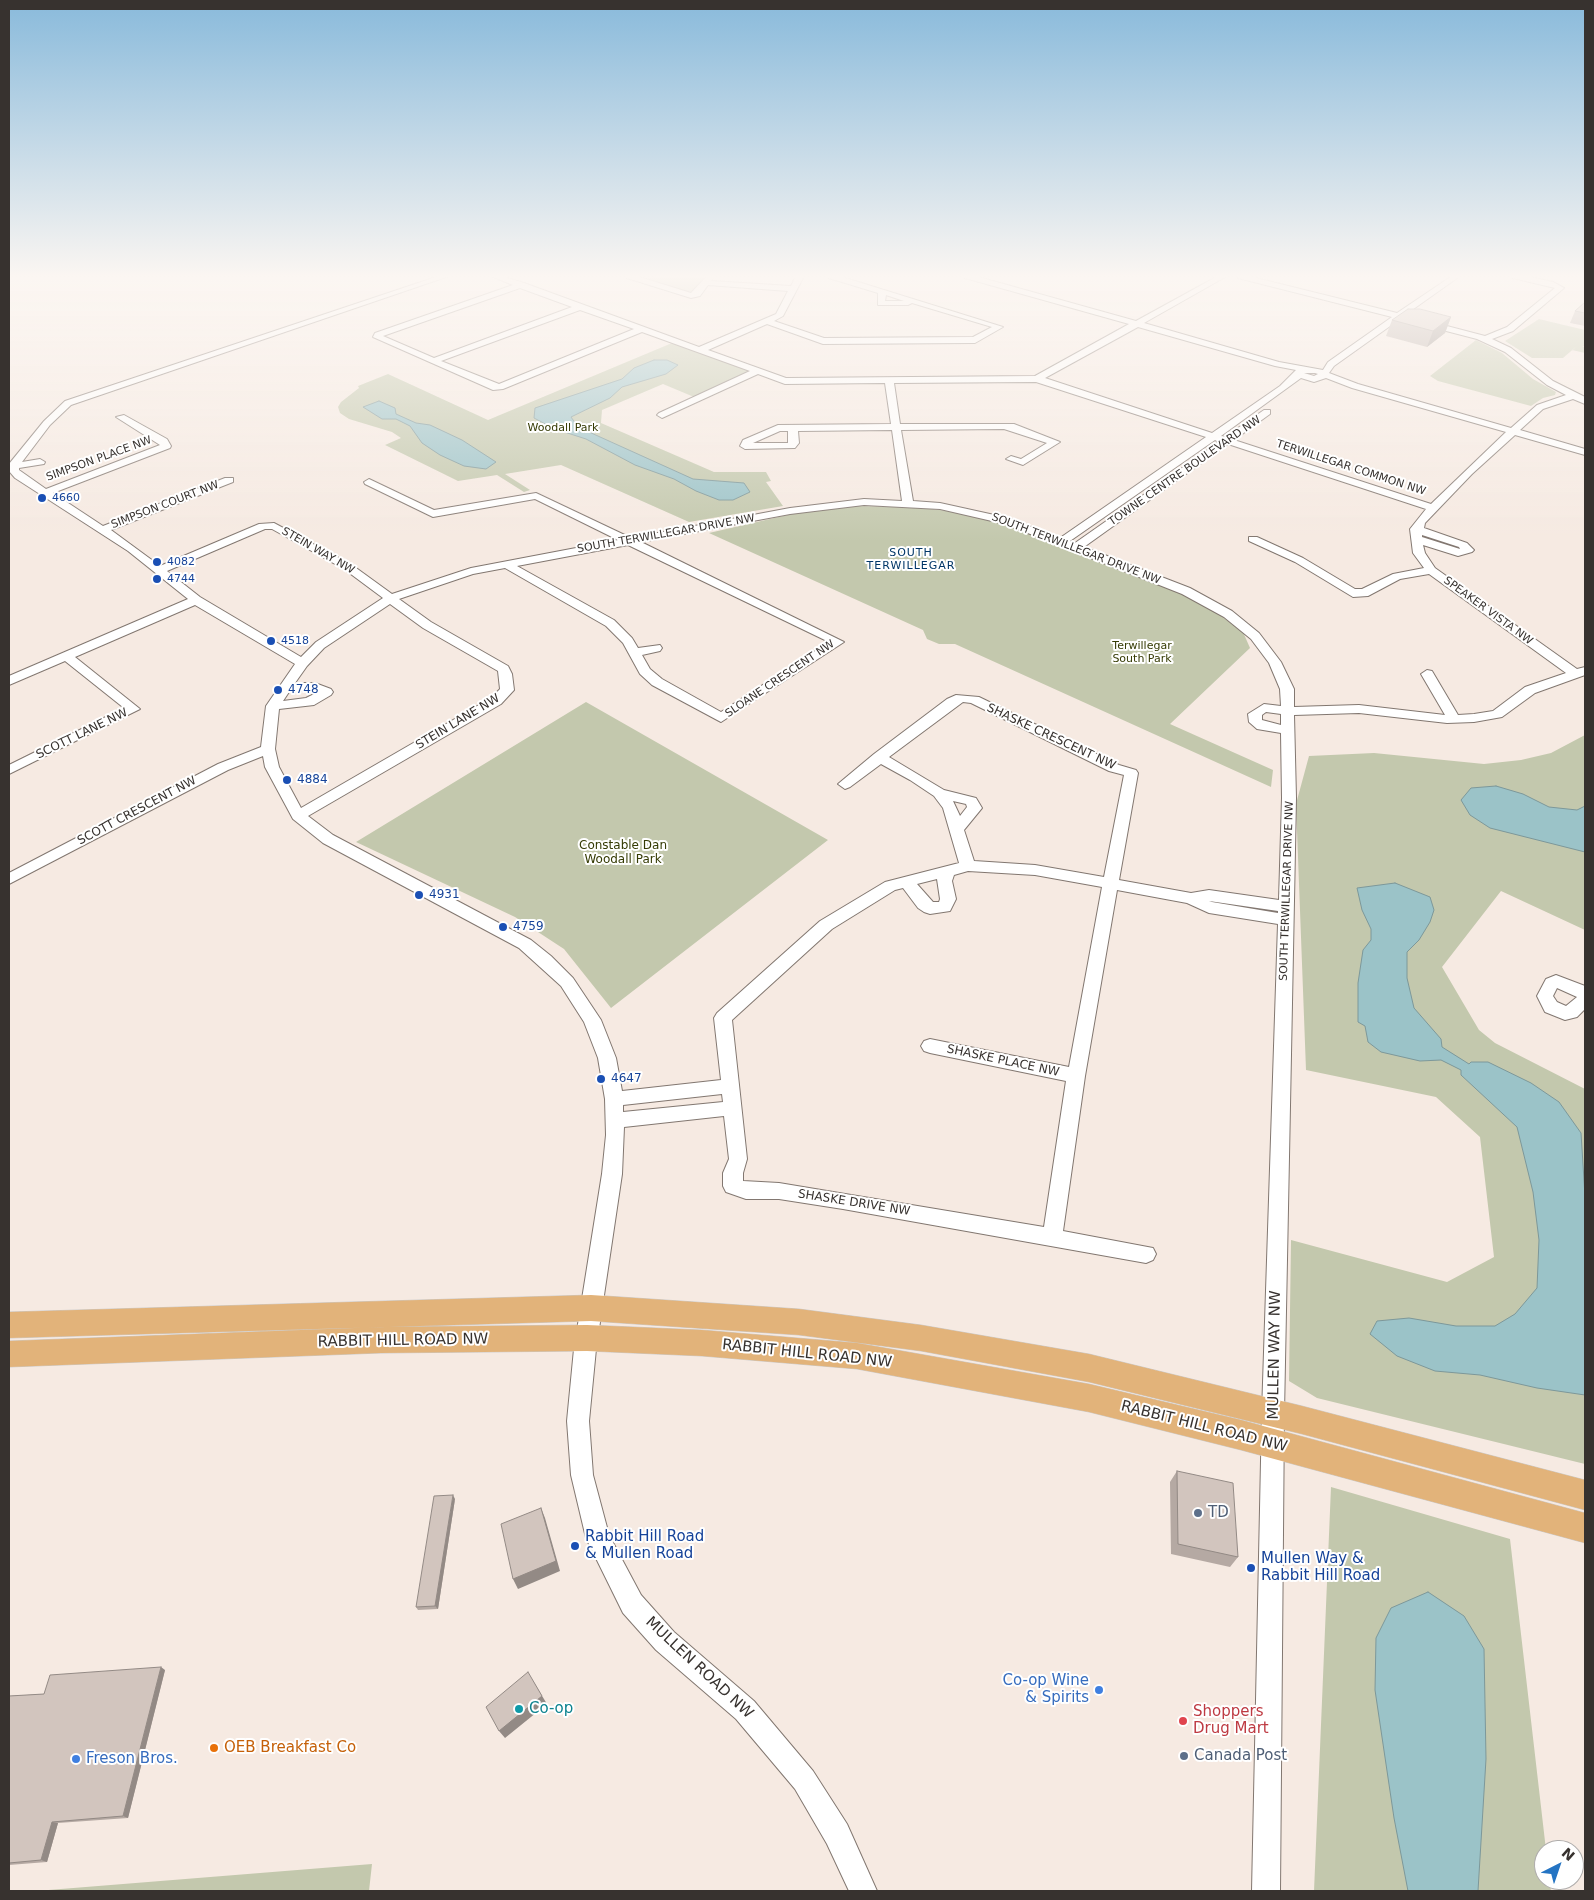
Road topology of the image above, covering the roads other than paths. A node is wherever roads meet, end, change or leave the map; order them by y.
1 (182, 365) edge
2 (442, 365) edge
3 (555, 365) edge
4 (741, 365) edge
5 (1063, 365) edge
6 (1280, 365) edge
7 (1313, 365) edge
8 (1330, 365) edge
9 (1526, 365) edge
10 (758, 371) junction
11 (1303, 371) junction
12 (1321, 376) junction
13 (1037, 379) junction
14 (889, 382) junction
15 (1573, 396) junction
16 (1585, 401) edge
17 (662, 416) dead end
18 (120, 417) dead end
19 (897, 427) junction
20 (793, 428) dead end
21 (1512, 431) junction
22 (1213, 437) junction
23 (1227, 441) junction
24 (1585, 452) edge
25 (1011, 459) dead end
26 (40, 462) dead end
27 (13, 466) junction
28 (229, 480) dead end
29 (369, 482) dead end
30 (45, 493) junction
31 (908, 503) junction
32 (1433, 508) junction
33 (102, 530) junction
34 (1253, 539) dead end
35 (627, 540) junction
36 (1063, 541) junction
37 (1077, 547) junction
38 (507, 564) junction
39 (1432, 570) junction
40 (157, 571) junction
41 (391, 598) junction
42 (196, 600) junction
43 (656, 648) dead end
44 (634, 653) junction
45 (66, 656) junction
46 (302, 663) junction
47 (1580, 672) edge
48 (1427, 674) dead end
49 (9, 681) edge
50 (286, 688) junction
51 (273, 706) junction
52 (1289, 711) junction
53 (1454, 718) junction
54 (1289, 730) junction
55 (268, 749) junction
56 (879, 757) junction
57 (9, 770) edge
58 (845, 784) dead end
59 (939, 793) junction
60 (298, 816) junction
61 (957, 829) junction
62 (968, 866) junction
63 (948, 872) junction
64 (9, 879) edge
65 (907, 882) junction
66 (1112, 884) junction
67 (1286, 914) junction
68 (1585, 993) edge
69 (1585, 1000) edge
70 (930, 1046) dead end
71 (1076, 1076) junction
72 (730, 1086) junction
73 (614, 1099) junction
74 (733, 1108) junction
75 (615, 1120) junction
76 (1280, 1179) joint
77 (1052, 1237) junction
78 (1146, 1254) dead end
79 (591, 1308) junction
80 (9, 1325) edge
81 (587, 1338) junction
82 (9, 1354) edge
83 (1273, 1413) junction
84 (1275, 1444) junction
85 (1585, 1495) edge
86 (1585, 1528) edge
87 (863, 1891) edge
88 (1266, 1891) edge

1 - 27 street
2 - 3 street
4 - 10 street
5 - 13 street
6 - 11 street
7 - 11 street, TOWNE CENTRE BOULEVARD NW
8 - 12 street, TOWNE CENTRE BOULEVARD NW
9 - 15 street
10 - 14 street
10 - 17 street
11 - 12 street
11 - 22 street, TOWNE CENTRE BOULEVARD NW
12 - 21 street
12 - 23 street, TOWNE CENTRE BOULEVARD NW
13 - 14 street
13 - 22 street, TERWILLEGAR COMMON NW
14 - 19 street
15 - 16 street
15 - 21 street, TERWILLEGAR COMMON NW
18 - 30 street, SIMPSON PLACE NW
19 - 20 street
19 - 25 street
19 - 31 street
21 - 24 street
21 - 32 street, TERWILLEGAR COMMON NW
22 - 23 street, TERWILLEGAR COMMON NW
22 - 36 street, TOWNE CENTRE BOULEVARD NW
23 - 32 street, TERWILLEGAR COMMON NW
23 - 37 street, TOWNE CENTRE BOULEVARD NW
26 - 27 street
27 - 30 street
28 - 33 street, SIMPSON COURT NW
29 - 35 street
30 - 33 street
31 - 35 street, SOUTH TERWILLEGAR DRIVE NW
31 - 36 street, SOUTH TERWILLEGAR DRIVE NW
32 - 39 street, SPEAKER VISTA NW
33 - 40 street
34 - 39 street
35 - 38 street, SOUTH TERWILLEGAR DRIVE NW
35 - 44 street, SLOANE CRESCENT NW
36 - 37 street, SOUTH TERWILLEGAR DRIVE NW
37 - 52 street, SOUTH TERWILLEGAR DRIVE NW
38 - 41 street, SOUTH TERWILLEGAR DRIVE NW
38 - 44 street, SLOANE CRESCENT NW
39 - 47 street, SPEAKER VISTA NW
40 - 41 street, STEIN WAY NW
40 - 42 street
41 - 46 street, SOUTH TERWILLEGAR DRIVE NW
41 - 60 street, STEIN LANE NW
42 - 45 street
42 - 46 street
43 - 44 street
45 - 49 street
45 - 57 street, SCOTT LANE NW
46 - 50 street, SOUTH TERWILLEGAR DRIVE NW
47 - 53 street
48 - 53 street
50 - 51 street, SOUTH TERWILLEGAR DRIVE NW
50 - 51 street
51 - 55 street, SOUTH TERWILLEGAR DRIVE NW
52 - 53 street
52 - 54 street, SOUTH TERWILLEGAR DRIVE NW
52 - 54 street
54 - 67 street, SOUTH TERWILLEGAR DRIVE NW
55 - 60 street, SOUTH TERWILLEGAR DRIVE NW
55 - 64 street, SCOTT CRESCENT NW
56 - 58 street, SHASKE CRESCENT NW
56 - 59 street
56 - 66 street, SHASKE CRESCENT NW
59 - 61 street
59 - 61 street
60 - 73 street, SOUTH TERWILLEGAR DRIVE NW
61 - 62 street
62 - 63 street, SHASKE DRIVE NW
62 - 66 street, SHASKE DRIVE NW
63 - 65 street, SHASKE DRIVE NW
63 - 65 street
65 - 72 street, SHASKE DRIVE NW
66 - 67 street, SHASKE DRIVE NW
66 - 71 street
67 - 76 street, SOUTH TERWILLEGAR DRIVE NW
68 - 69 street
70 - 71 street, SHASKE PLACE NW
71 - 77 street
72 - 73 street
72 - 74 street, SHASKE DRIVE NW
73 - 75 street, SOUTH TERWILLEGAR DRIVE NW
74 - 75 street
74 - 77 street, SHASKE DRIVE NW
75 - 79 street, SOUTH TERWILLEGAR DRIVE NW
76 - 83 street, MULLEN WAY NW
77 - 78 street, SHASKE DRIVE NW
79 - 80 main road, RABBIT HILL ROAD NW
79 - 81 street, MULLEN ROAD NW
79 - 83 main road, RABBIT HILL ROAD NW
81 - 82 main road, RABBIT HILL ROAD NW
81 - 84 main road, RABBIT HILL ROAD NW
81 - 87 street, MULLEN ROAD NW
83 - 84 street, MULLEN WAY NW
83 - 85 main road, RABBIT HILL ROAD NW
84 - 86 main road, RABBIT HILL ROAD NW
84 - 88 street, MULLEN WAY NW

